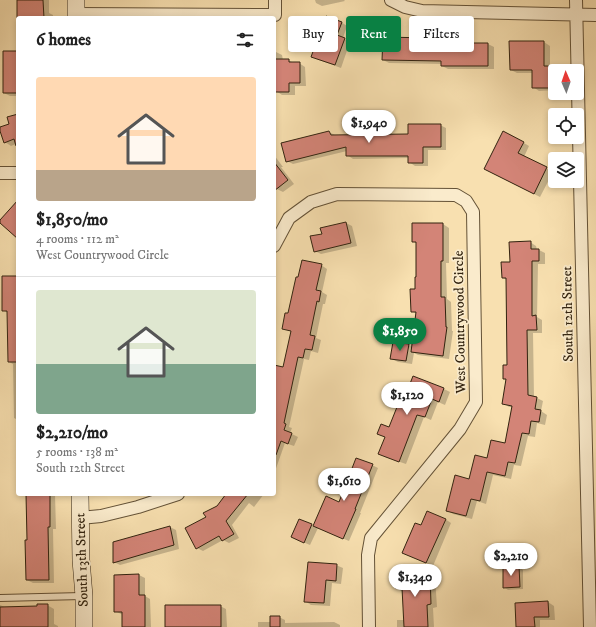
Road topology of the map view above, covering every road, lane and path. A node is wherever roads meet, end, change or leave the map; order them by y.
1 (275, 0) edge
2 (391, 0) edge
3 (576, 0) edge
4 (76, 11) edge
5 (576, 15) junction
6 (596, 15) edge
7 (0, 173) edge
8 (16, 173) edge
9 (276, 242) edge
10 (80, 496) edge
11 (172, 496) edge
12 (80, 518) junction
13 (84, 596) junction
14 (0, 598) edge
15 (84, 627) edge
16 (369, 627) edge
17 (590, 627) edge

1 - 4 street
2 - 5 street
3 - 5 street, South 12th Street
5 - 6 street
5 - 17 street, South 12th Street
7 - 8 street
9 - 16 street, West Countrywood Circle
10 - 12 street, South 13th Street
11 - 12 street
12 - 13 street, South 13th Street
13 - 14 lane
13 - 15 street, South 13th Street

